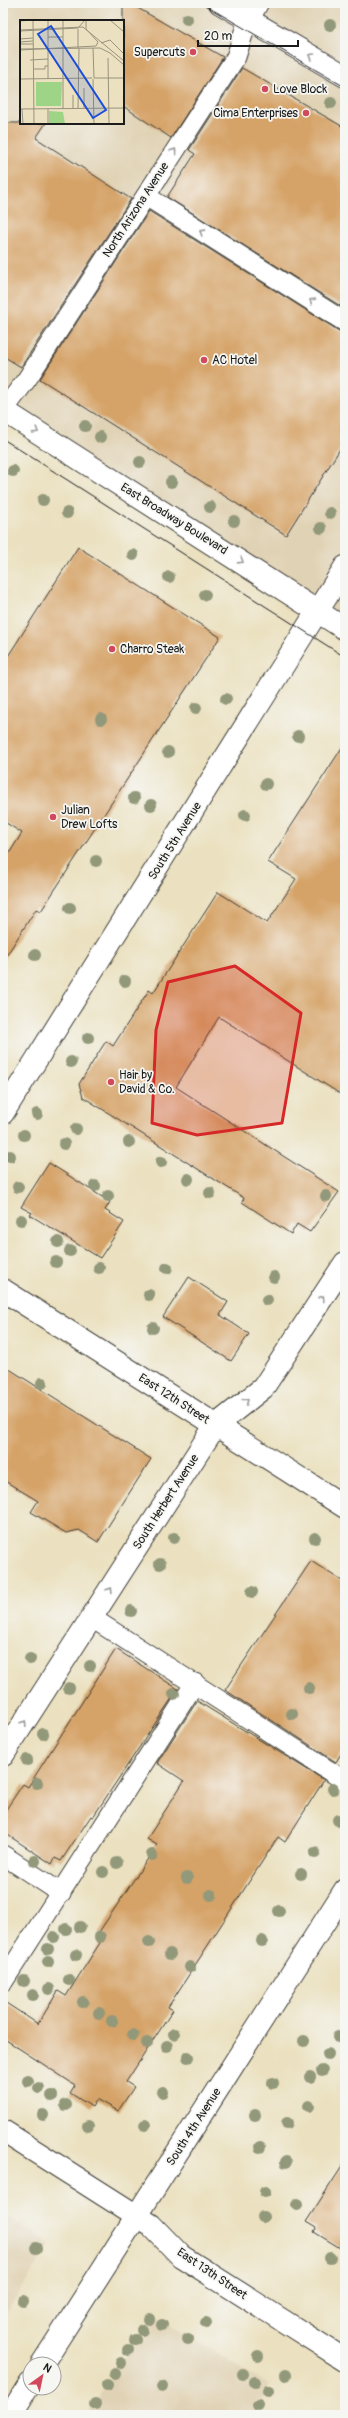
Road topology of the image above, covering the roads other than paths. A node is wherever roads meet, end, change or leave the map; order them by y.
1 (220, 3) edge
2 (252, 11) edge
3 (345, 76) edge
4 (146, 196) junction
5 (345, 322) edge
6 (3, 411) edge
7 (345, 567) edge
8 (319, 611) junction
9 (345, 629) edge
10 (3, 1113) edge
11 (345, 1263) edge
12 (3, 1290) edge
13 (215, 1426) junction
14 (345, 1507) edge
15 (92, 1618) junction
16 (195, 1683) junction
17 (3, 1756) edge
18 (345, 1781) edge
19 (3, 1855) edge
20 (345, 1890) edge
21 (61, 1893) junction
22 (3, 1982) edge
23 (3, 2131) edge
24 (136, 2216) junction
25 (47, 2356) edge
26 (345, 2360) edge
27 (22, 2396) edge
28 (10, 2415) edge

1 - 2 street
3 -> 2 street
4 -> 2 lane, North Arizona Avenue
5 -> 4 lane
4 - 6 lane, North Arizona Avenue
6 -> 8 street, East Broadway Boulevard
7 - 8 street, South 5th Avenue
8 - 9 street, East Broadway Boulevard
8 - 10 street, South 5th Avenue
13 -> 11 street, South Herbert Avenue
12 - 13 street, East 12th Street
13 - 14 street, East 12th Street
15 -> 13 street, South Herbert Avenue
15 - 16 lane
17 -> 15 street, South Herbert Avenue
16 - 18 lane
16 - 21 lane
19 - 21 lane
20 - 24 street, South 4th Avenue
21 - 22 lane
23 - 24 street, East 13th Street
24 - 25 street, South 4th Avenue
24 - 26 street, East 13th Street
27 - 28 street

